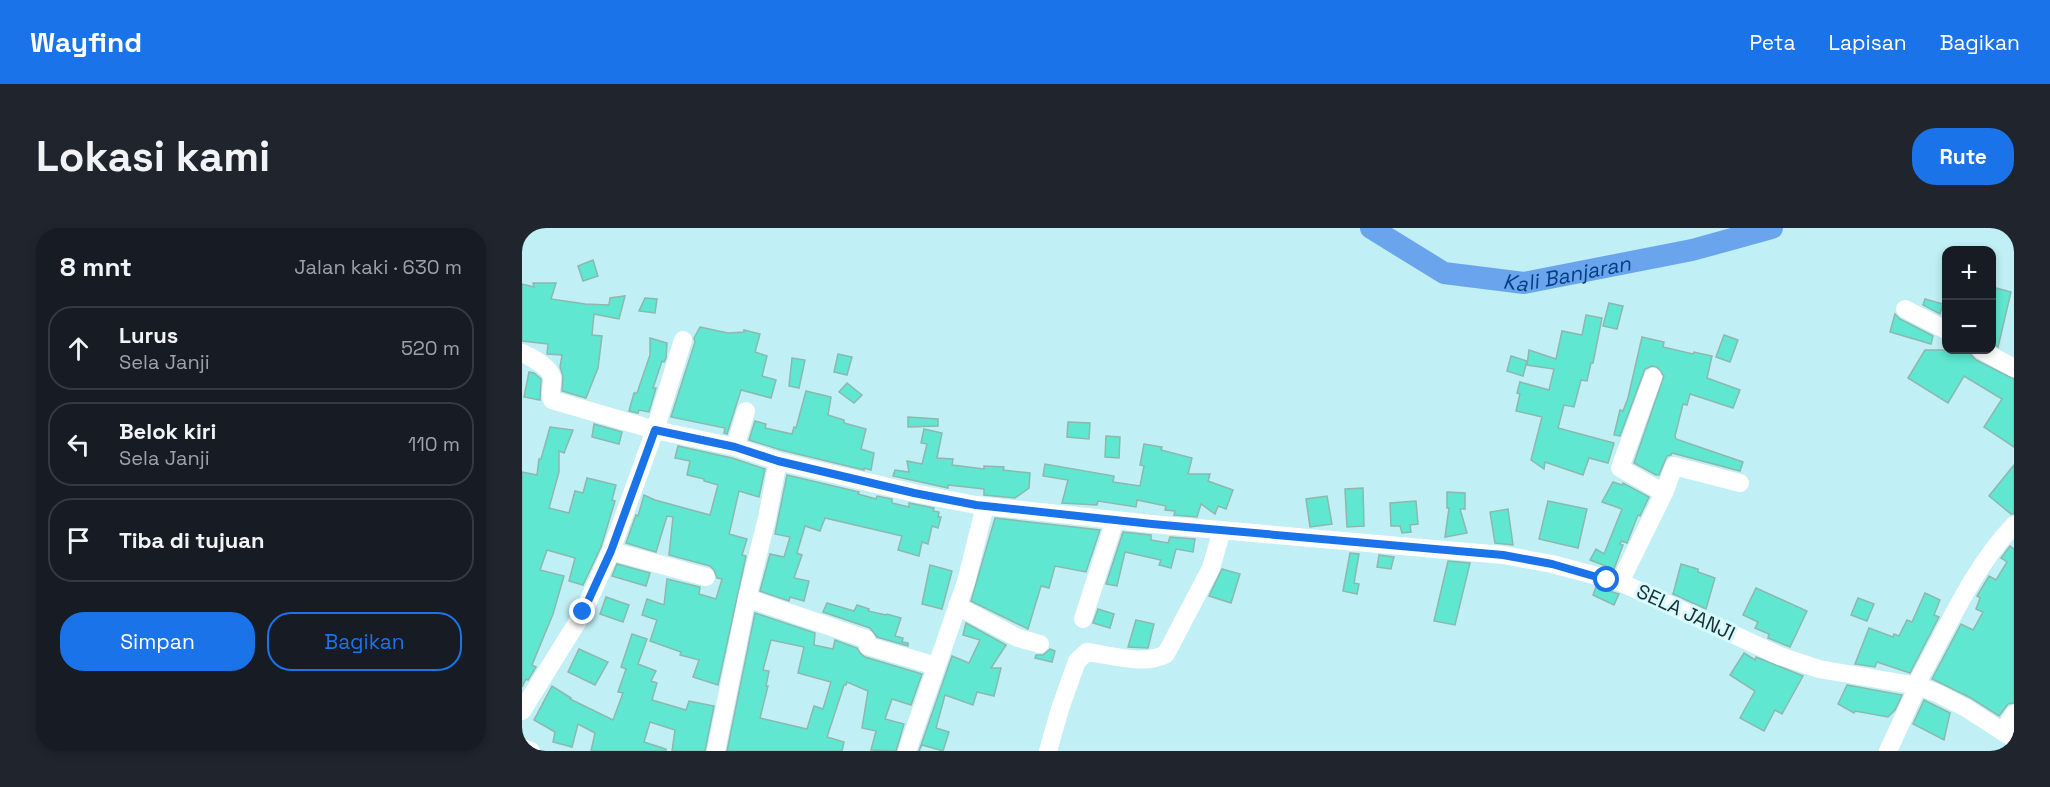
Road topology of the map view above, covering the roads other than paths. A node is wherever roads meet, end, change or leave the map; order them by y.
1 (1905, 309) dead end
2 (1942, 328) edge
3 (683, 340) dead end
4 (522, 353) edge
5 (1988, 354) edge
6 (2014, 368) edge
7 (1653, 377) dead end
8 (746, 411) dead end
9 (655, 430) junction
10 (735, 447) junction
11 (778, 461) junction
12 (1740, 483) dead end
13 (1664, 493) junction
14 (985, 506) junction
15 (1115, 520) junction
16 (2014, 525) edge
17 (1222, 530) junction
18 (611, 551) junction
19 (706, 577) dead end
20 (1620, 582) junction
21 (747, 598) junction
22 (957, 606) junction
23 (1083, 619) dead end
24 (1040, 644) dead end
25 (936, 666) junction
26 (1918, 686) junction
27 (522, 711) edge
28 (2014, 714) edge
29 (2009, 736) edge
30 (522, 748) edge
31 (531, 751) edge
32 (716, 751) edge
33 (907, 751) edge
34 (1048, 751) edge
35 (1888, 751) edge

1 - 2 street
3 - 9 street
4 - 9 street, SELA JANJI
5 - 6 street
7 - 13 street
8 - 10 street
9 - 10 street, SELA JANJI
9 - 18 street
10 - 11 street, SELA JANJI
11 - 14 street, SELA JANJI
11 - 21 street
12 - 13 street
13 - 20 street
14 - 15 street, SELA JANJI
14 - 22 street
15 - 17 street, SELA JANJI
15 - 23 street
16 - 26 street
17 - 20 street, SELA JANJI
17 - 34 street
18 - 19 street
18 - 27 street
20 - 26 street, SELA JANJI
21 - 25 street
21 - 32 street
22 - 24 street
22 - 25 street
25 - 33 street
26 - 29 street, SELA JANJI
26 - 35 street
28 - 29 street
30 - 31 street

